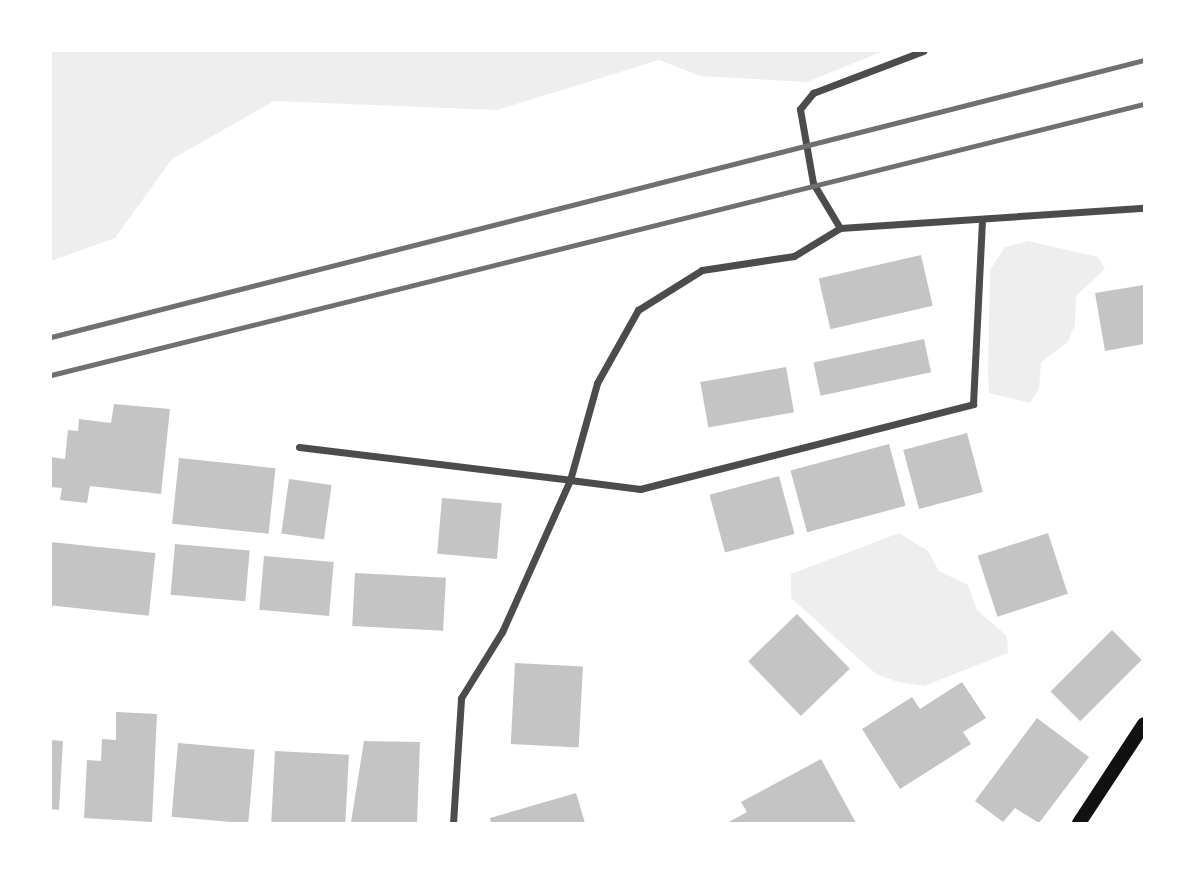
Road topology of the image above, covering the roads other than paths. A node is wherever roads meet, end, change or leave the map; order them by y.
1 (923, 51) edge
2 (1144, 208) edge
3 (982, 223) junction
4 (840, 228) junction
5 (299, 447) dead end
6 (570, 480) junction
7 (1144, 724) edge
8 (453, 823) edge
9 (1079, 823) edge

1 - 4 street
2 - 3 street
3 - 4 street
3 - 6 street
4 - 6 street
5 - 6 street
6 - 8 street
7 - 9 main road

